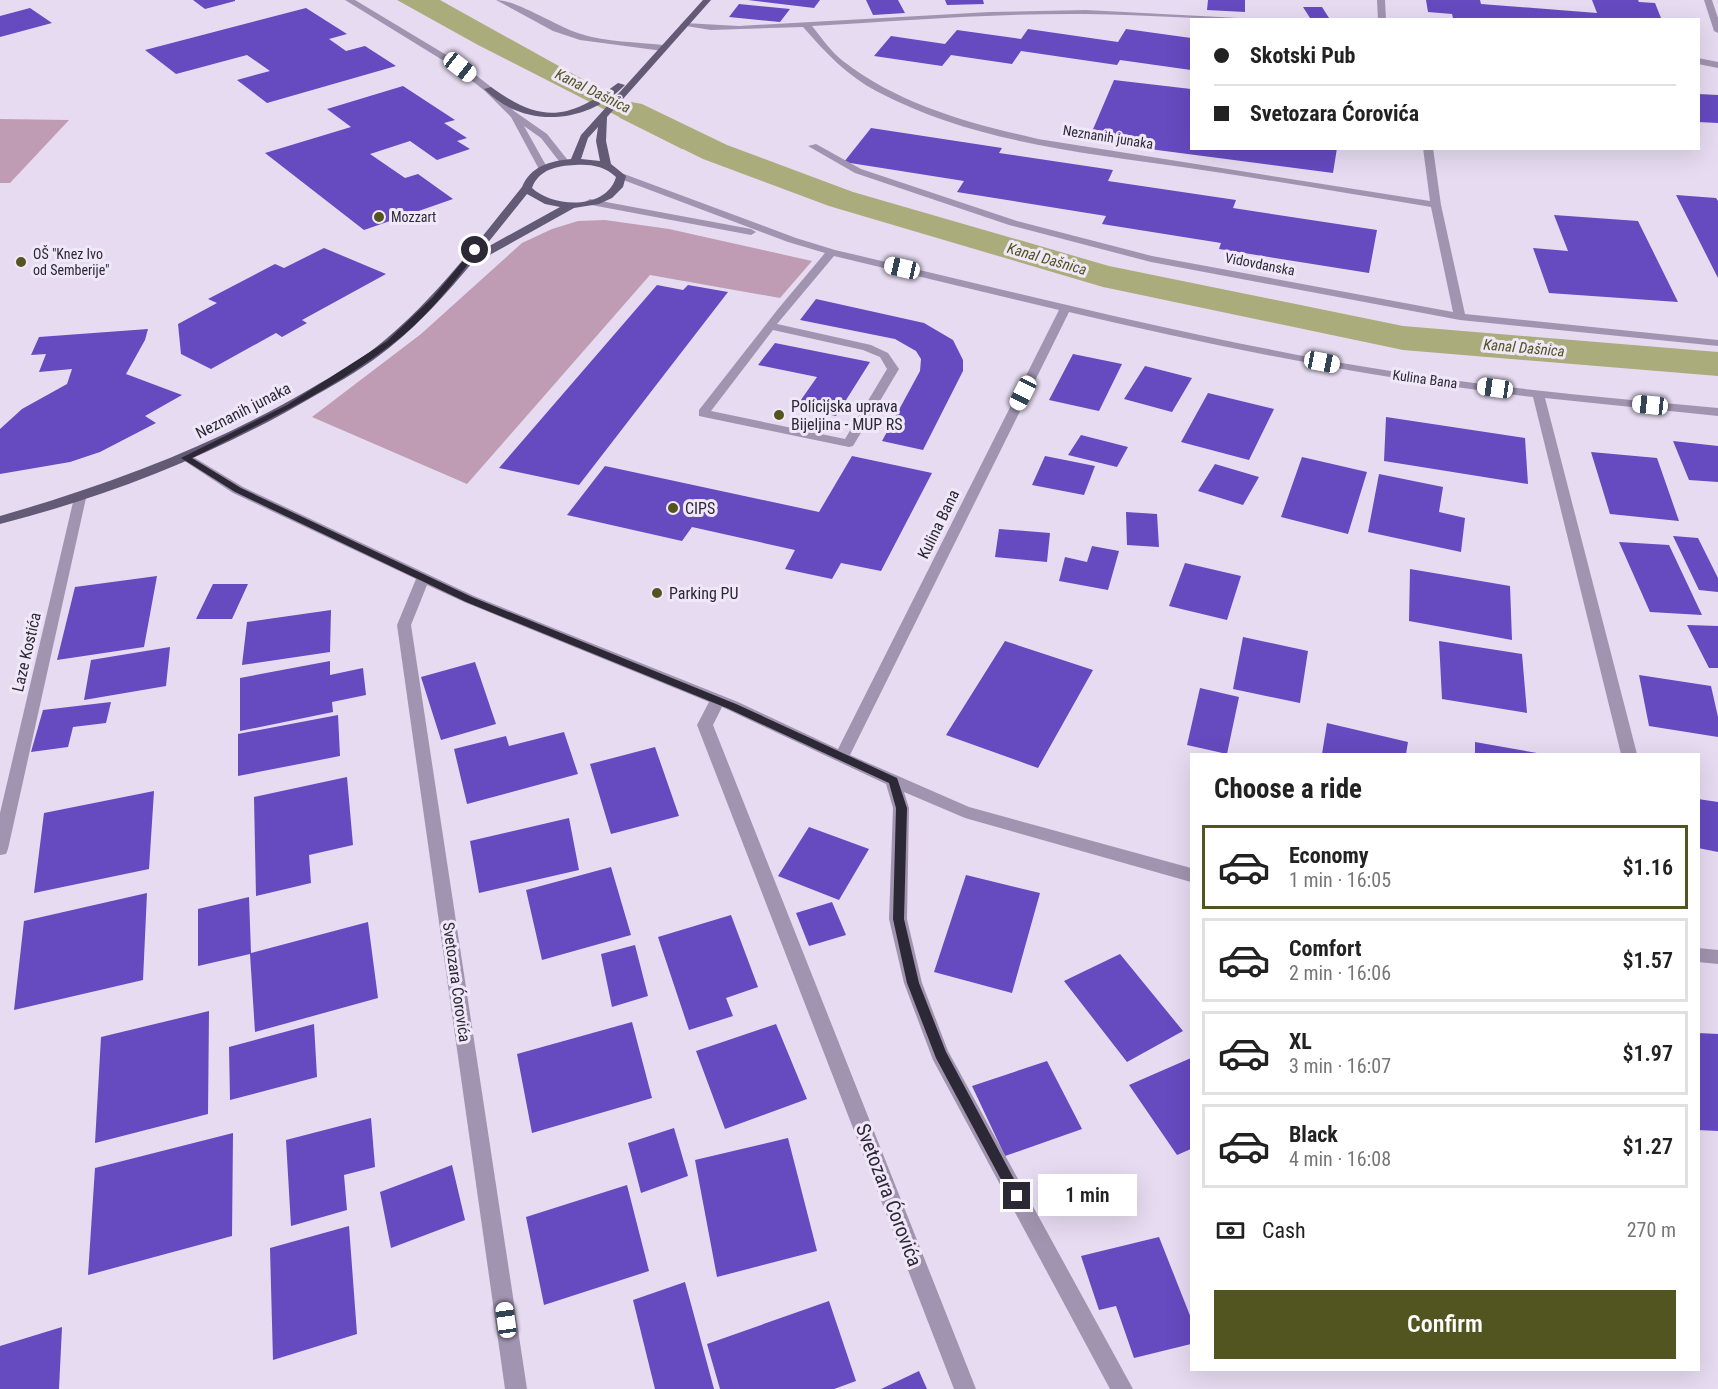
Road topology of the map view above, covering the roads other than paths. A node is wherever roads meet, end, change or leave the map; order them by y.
1 (349, 0) edge
2 (500, 0) edge
3 (707, 0) edge
4 (1381, 0) edge
5 (1708, 0) edge
6 (1242, 18) edge
7 (1382, 18) edge
8 (684, 25) junction
9 (806, 26) junction
10 (1718, 31) edge
11 (663, 48) junction
12 (636, 76) junction
13 (488, 89) junction
14 (512, 113) junction
15 (603, 117) junction
16 (813, 146) dead end
17 (1428, 150) edge
18 (570, 162) junction
19 (606, 165) junction
20 (543, 169) junction
21 (621, 176) junction
22 (527, 188) junction
23 (590, 202) junction
24 (573, 205) junction
25 (1436, 205) junction
26 (792, 240) junction
27 (832, 252) junction
28 (462, 266) junction
29 (1066, 307) junction
30 (1460, 317) junction
31 (770, 326) junction
32 (1718, 343) edge
33 (1538, 394) junction
34 (1718, 412) edge
35 (186, 458) junction
36 (80, 498) junction
37 (0, 520) edge
38 (423, 578) junction
39 (718, 700) junction
40 (1629, 753) edge
41 (841, 758) junction
42 (893, 781) junction
43 (0, 849) edge
44 (1190, 875) edge
45 (1700, 955) edge
46 (1718, 957) edge
47 (516, 1389) edge
48 (965, 1389) edge
49 (1122, 1389) edge

1 - 13 street
2 - 11 street
3 - 8 main road
4 - 7 street
5 - 10 street
6 - 9 street
8 - 9 street
8 - 11 main road
9 - 25 street, Neznanih junaka
11 - 12 main road
12 - 13 main road
12 - 15 main road
13 - 14 street
14 - 18 street
14 - 20 street
15 - 18 main road
15 - 19 main road
16 - 30 street, Vidovdanska
17 - 25 street
18 - 19 main road
18 - 20 main road
19 - 21 main road
20 - 22 main road, Neznanih junaka
21 - 23 main road
21 - 26 street
22 - 24 main road
22 - 28 main road, Neznanih junaka
23 - 24 main road
23 - 26 street
24 - 28 main road
25 - 30 street
26 - 27 street, Kulina Bana
27 - 29 street, Kulina Bana
27 - 31 street
28 - 35 main road, Neznanih junaka
29 - 33 street, Kulina Bana
29 - 41 street, Kulina Bana
30 - 32 street, Vidovdanska
31 - 31 street
33 - 34 street, Kulina Bana
33 - 40 street
35 - 36 main road, Neznanih junaka
35 - 38 street
36 - 37 main road, Neznanih junaka
36 - 43 street, Laze Kostića
38 - 39 street
38 - 47 street, Svetozara Ćorovića
39 - 41 street
39 - 48 street, Svetozara Ćorovića
41 - 42 street
42 - 44 street
42 - 49 street
45 - 46 street

